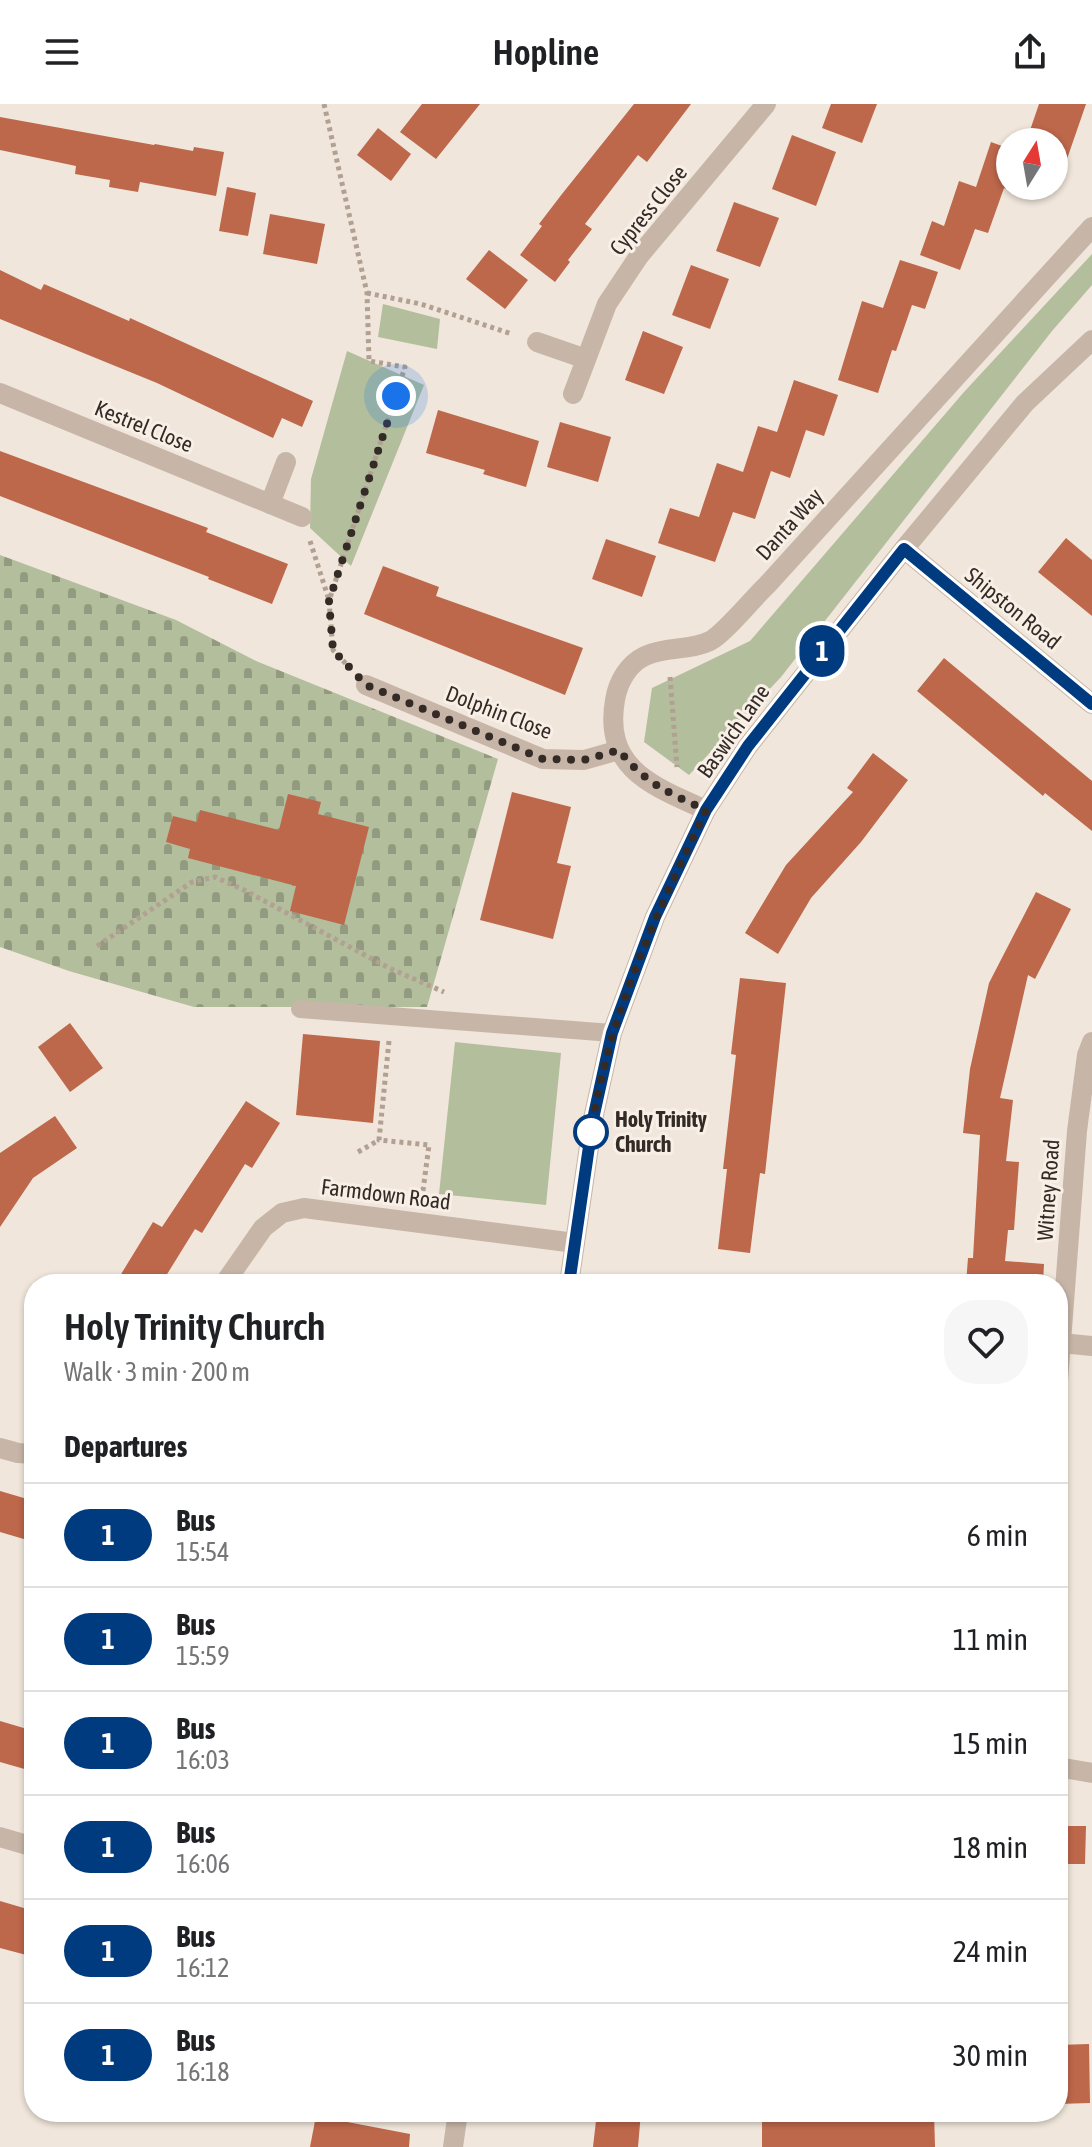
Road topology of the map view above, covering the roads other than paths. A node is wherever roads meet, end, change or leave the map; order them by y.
1 (766, 104) edge
2 (1092, 227) edge
3 (1092, 340) edge
4 (537, 342) road end
5 (586, 359) junction
6 (0, 393) edge
7 (573, 394) dead end
8 (286, 462) dead end
9 (270, 504) junction
10 (302, 517) road end
11 (904, 549) junction
12 (366, 685) road end
13 (1092, 704) edge
14 (619, 750) junction
15 (706, 810) junction
16 (300, 1009) dead end
17 (612, 1033) junction
18 (1092, 1042) edge
19 (575, 1243) junction
20 (231, 1274) edge
21 (570, 1274) edge
22 (1066, 1274) edge
23 (1068, 1344) edge
24 (1092, 1346) edge
25 (0, 1448) edge
26 (24, 1453) edge
27 (1068, 1769) edge
28 (1092, 1773) edge
29 (0, 1837) edge
30 (24, 1844) edge
31 (457, 2122) edge
32 (453, 2147) edge

1 - 5 street, Cypress Close
2 - 14 street, Danta Way
3 - 11 street, Baswich Lane
4 - 5 street
5 - 7 street, Cypress Close
6 - 9 street, Kestrel Close
8 - 9 street
9 - 10 street, Kestrel Close
11 - 13 street, Shipston Road
11 - 15 street, Baswich Lane
12 - 14 street, Dolphin Close
14 - 15 street
15 - 17 street, Baswich Lane
16 - 17 lane
17 - 19 street, Baswich Lane
18 - 22 street, Witney Road
19 - 20 street, Farmdown Road
19 - 21 street, Baswich Lane
23 - 24 street
25 - 26 street
27 - 28 street
29 - 30 street
31 - 32 street

